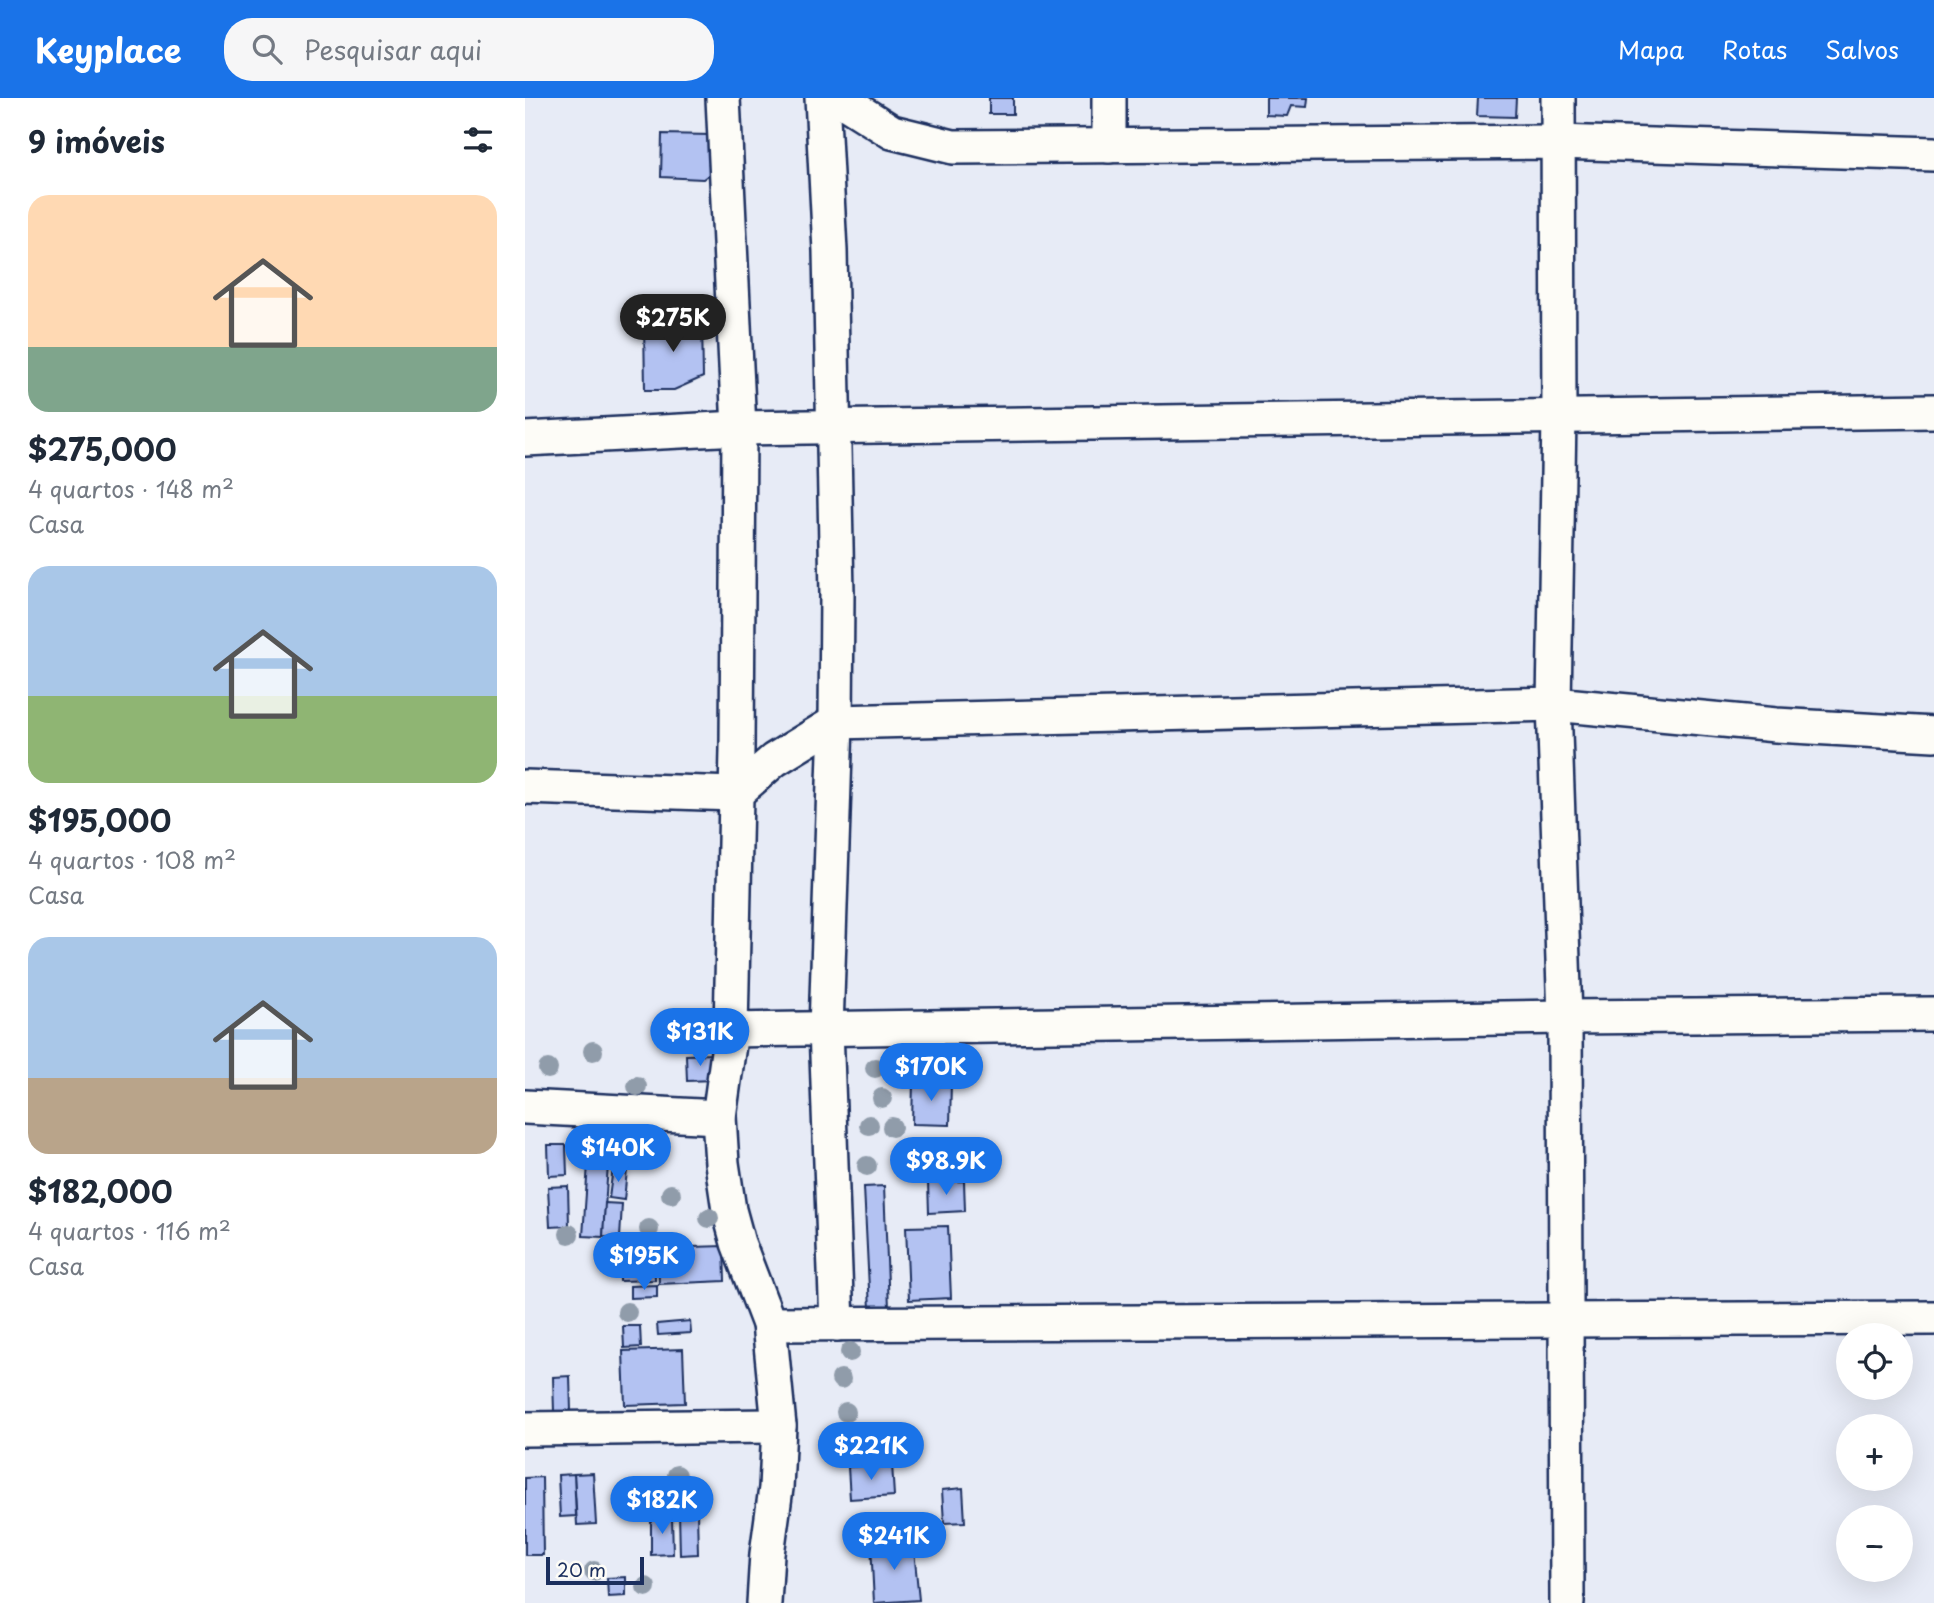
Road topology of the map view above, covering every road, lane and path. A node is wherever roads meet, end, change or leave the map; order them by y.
1 (723, 98) edge
2 (821, 98) edge
3 (838, 98) edge
4 (1108, 98) edge
5 (1557, 98) edge
6 (1557, 142) junction
7 (1109, 146) junction
8 (1934, 154) edge
9 (1934, 411) edge
10 (1559, 416) junction
11 (834, 427) junction
12 (739, 428) junction
13 (525, 439) edge
14 (1555, 704) junction
15 (836, 722) junction
16 (1934, 734) edge
17 (525, 787) edge
18 (735, 794) junction
19 (1934, 1014) edge
20 (1565, 1017) junction
21 (826, 1029) junction
22 (731, 1030) junction
23 (525, 1107) edge
24 (719, 1117) junction
25 (1934, 1318) edge
26 (1568, 1321) junction
27 (769, 1324) junction
28 (837, 1324) junction
29 (779, 1426) junction
30 (525, 1429) edge
31 (764, 1603) edge
32 (1567, 1603) edge

1 - 12 street
2 - 11 street
3 - 7 street
4 - 7 street
5 - 6 street
6 - 7 street
6 - 8 street
6 - 10 street
9 - 10 street
10 - 11 street
10 - 14 street
11 - 12 street
11 - 15 street
12 - 13 street
12 - 18 street
14 - 15 street
14 - 16 street
14 - 20 street
15 - 18 street
15 - 21 street
17 - 18 street
18 - 22 street
19 - 20 street
20 - 21 street
20 - 26 street
21 - 22 street
21 - 28 street
22 - 24 street
23 - 24 street
24 - 27 street
25 - 26 street
26 - 28 street
26 - 32 street
27 - 28 street
27 - 29 street
29 - 30 street
29 - 31 street

